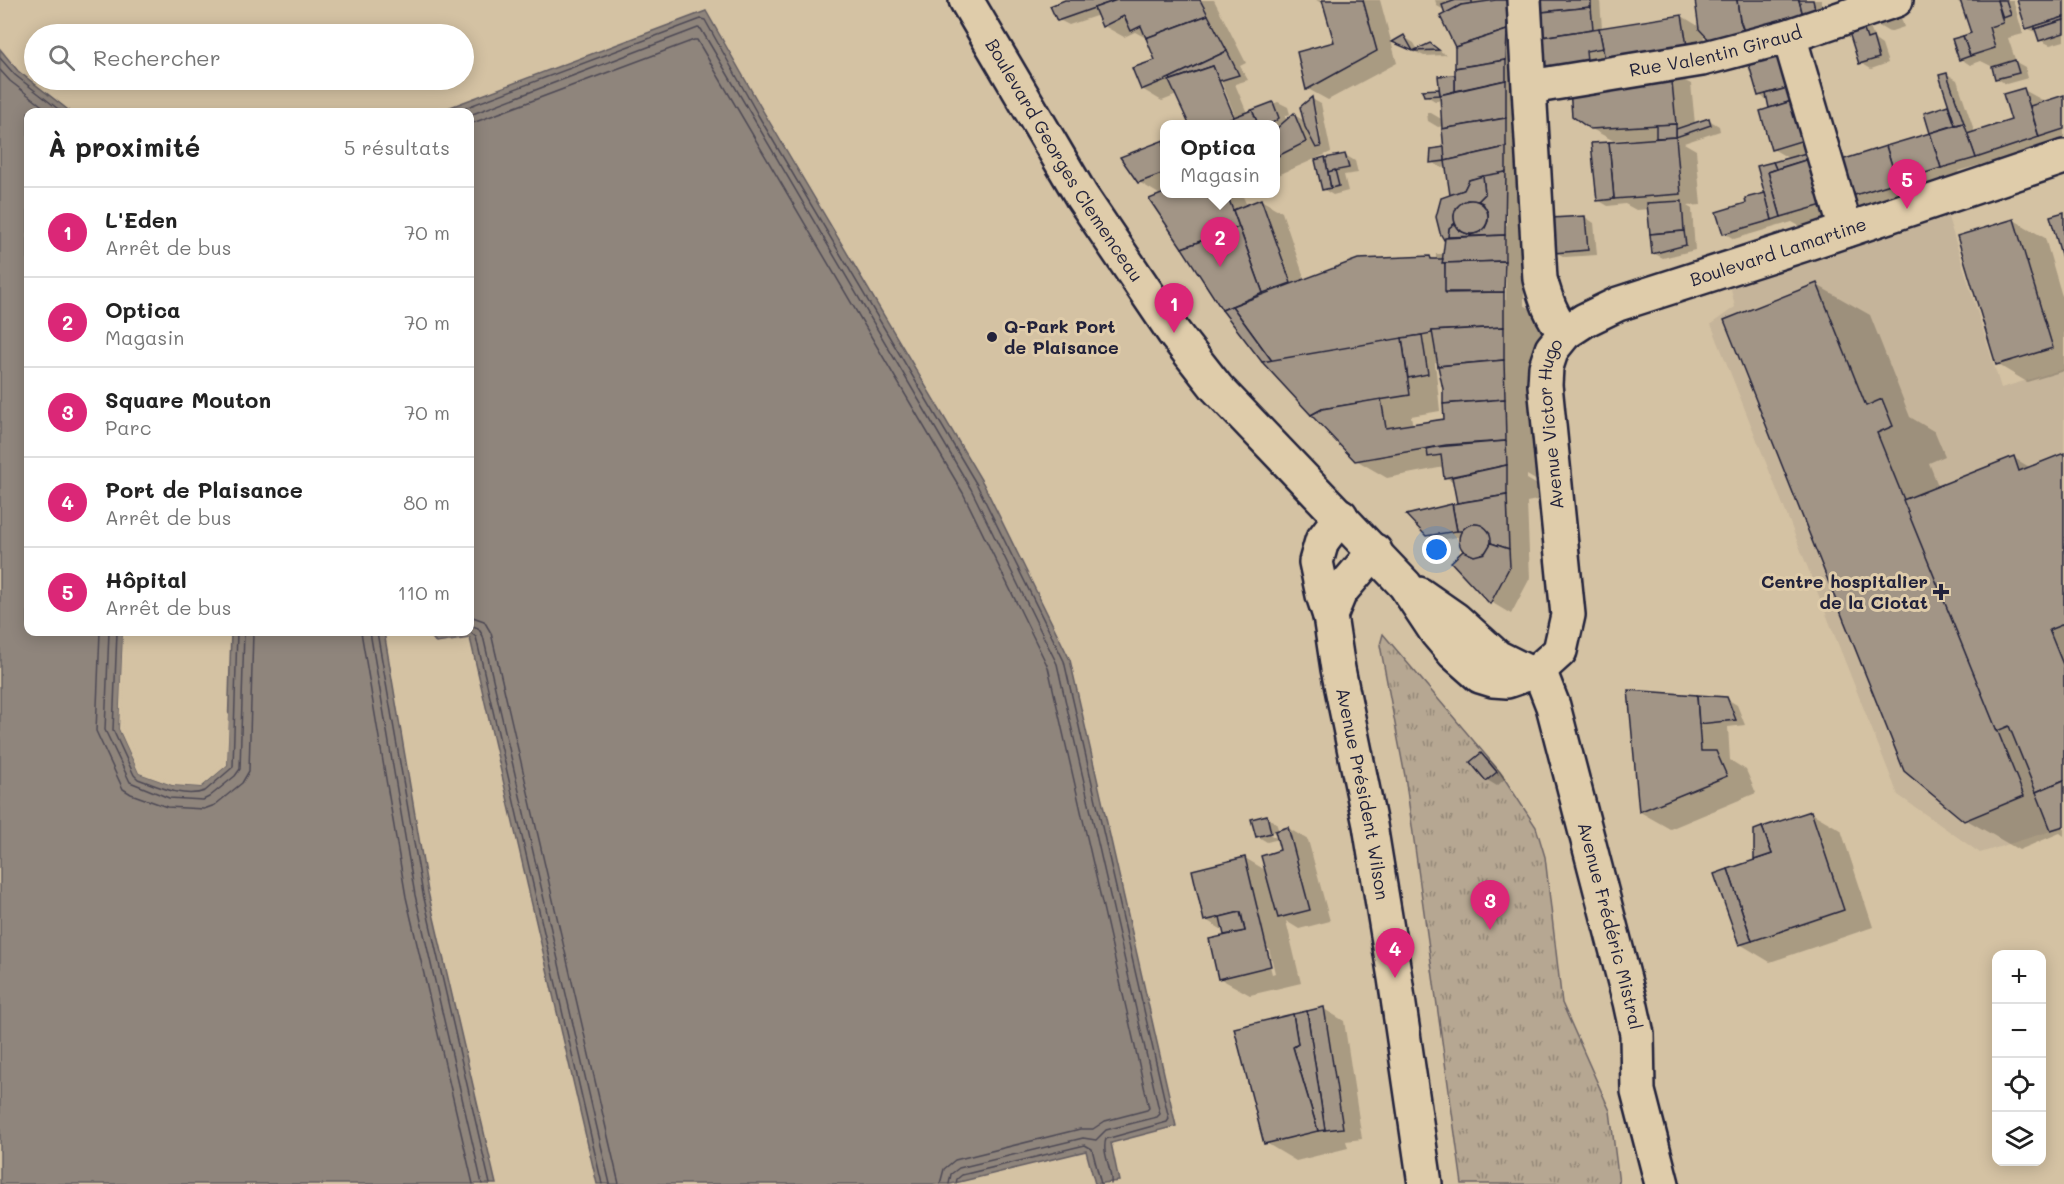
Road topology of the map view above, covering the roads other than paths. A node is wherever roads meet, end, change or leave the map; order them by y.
1 (966, 0) edge
2 (1524, 0) edge
3 (1896, 0) edge
4 (1789, 36) junction
5 (1530, 87) junction
6 (2064, 157) edge
7 (1846, 230) junction
8 (1565, 333) junction
9 (1341, 516) junction
10 (1375, 551) junction
11 (1330, 616) junction
12 (1534, 672) junction
13 (1425, 1184) edge
14 (1662, 1184) edge

1 - 9 street, Boulevard Georges Clemenceau
2 - 5 street, Avenue Victor Hugo
3 - 4 street, Rue Valentin Giraud
4 - 5 street, Rue Valentin Giraud
4 - 7 street
5 - 8 street, Avenue Victor Hugo
6 - 7 street, Boulevard Lamartine
7 - 8 street, Boulevard Lamartine
8 - 12 street, Avenue Victor Hugo
9 - 10 street, Boulevard Georges Clemenceau
9 - 11 street, Avenue Président Wilson
10 - 11 street
10 - 12 street, Boulevard Georges Clemenceau
11 - 13 street, Avenue Président Wilson
12 - 14 street, Avenue Frédéric Mistral

